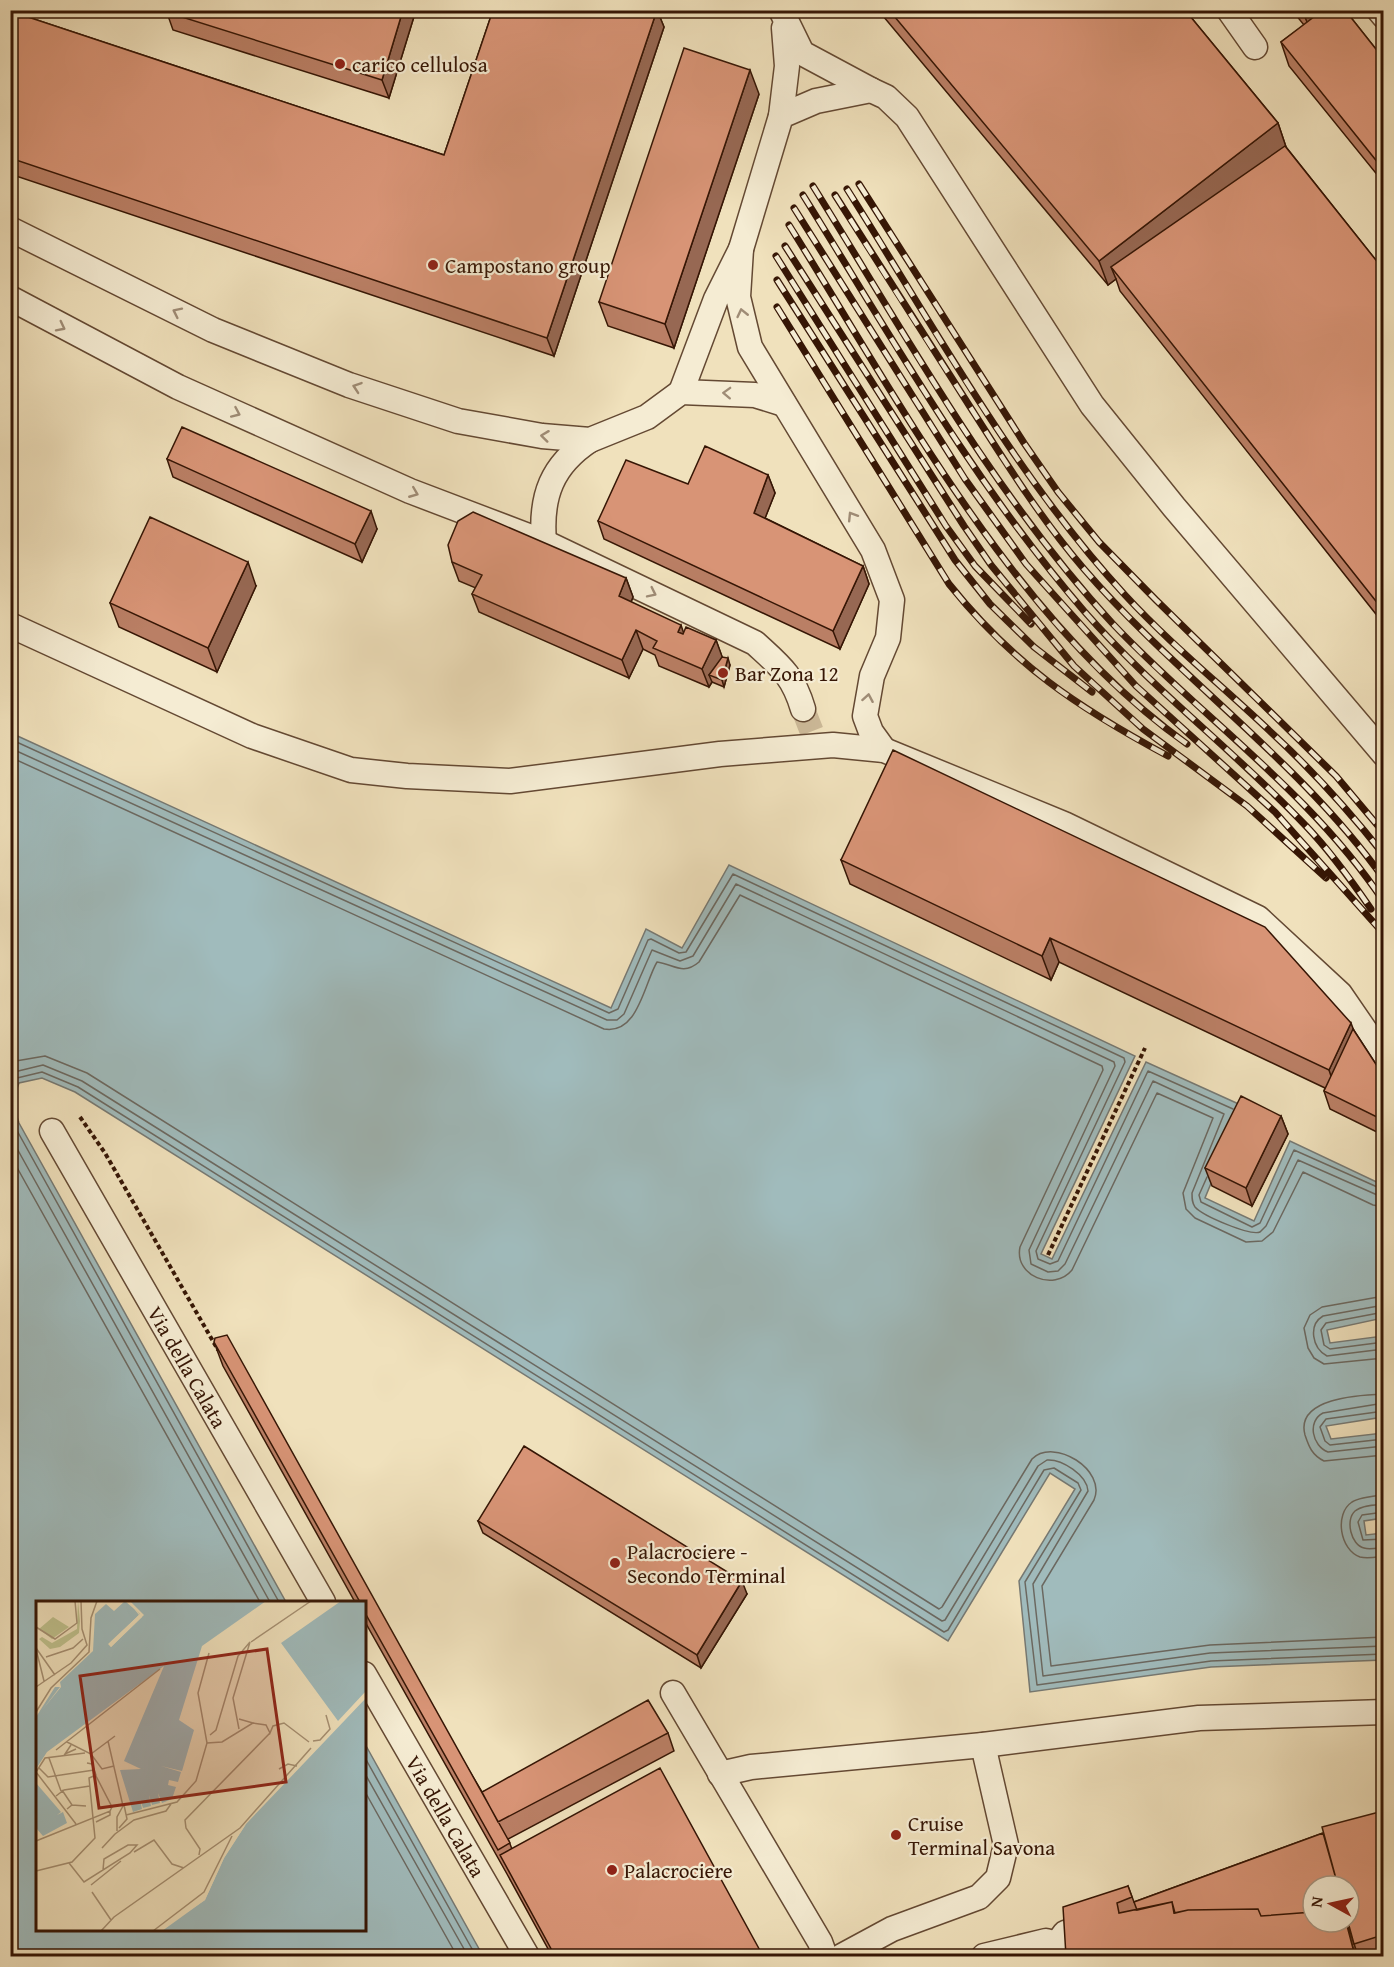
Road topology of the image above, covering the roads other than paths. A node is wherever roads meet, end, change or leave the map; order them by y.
1 (1229, 10) edge
2 (1379, 10) edge
3 (781, 12) edge
4 (1383, 16) edge
5 (1255, 48) dead end
6 (871, 90) junction
7 (781, 116) junction
8 (10, 229) edge
9 (741, 249) junction
10 (10, 298) edge
11 (681, 392) junction
12 (784, 404) junction
13 (590, 440) junction
14 (544, 542) junction
15 (10, 625) edge
16 (802, 709) tunnel mouth
17 (884, 750) junction
18 (1383, 754) edge
19 (1383, 1058) edge
20 (52, 1131) dead end
21 (322, 1601) edge
22 (366, 1677) edge
23 (673, 1693) dead end
24 (1383, 1700) edge
25 (1335, 1712) junction
26 (1383, 1712) edge
27 (983, 1745) junction
28 (720, 1774) junction
29 (1121, 1915) edge
30 (1058, 1950) edge
31 (527, 1956) edge
32 (825, 1956) edge
33 (842, 1956) edge
34 (988, 1956) edge

1 - 5 street
2 - 4 street
3 - 6 street
3 - 7 street
6 - 7 street
6 - 18 street
7 - 9 street
13 -> 8 street
9 - 11 street
12 -> 9 street
10 -> 14 street
12 -> 11 street
11 - 13 street
17 -> 12 street
13 - 14 street
14 -> 16 street
15 - 17 street
17 - 19 street
20 - 21 street, Via della Calata
22 - 31 street, Via della Calata
23 - 28 street
24 - 25 street
25 - 26 street
25 - 27 street
27 - 28 street
27 - 33 street
28 - 32 street
29 - 30 street
30 - 34 street

